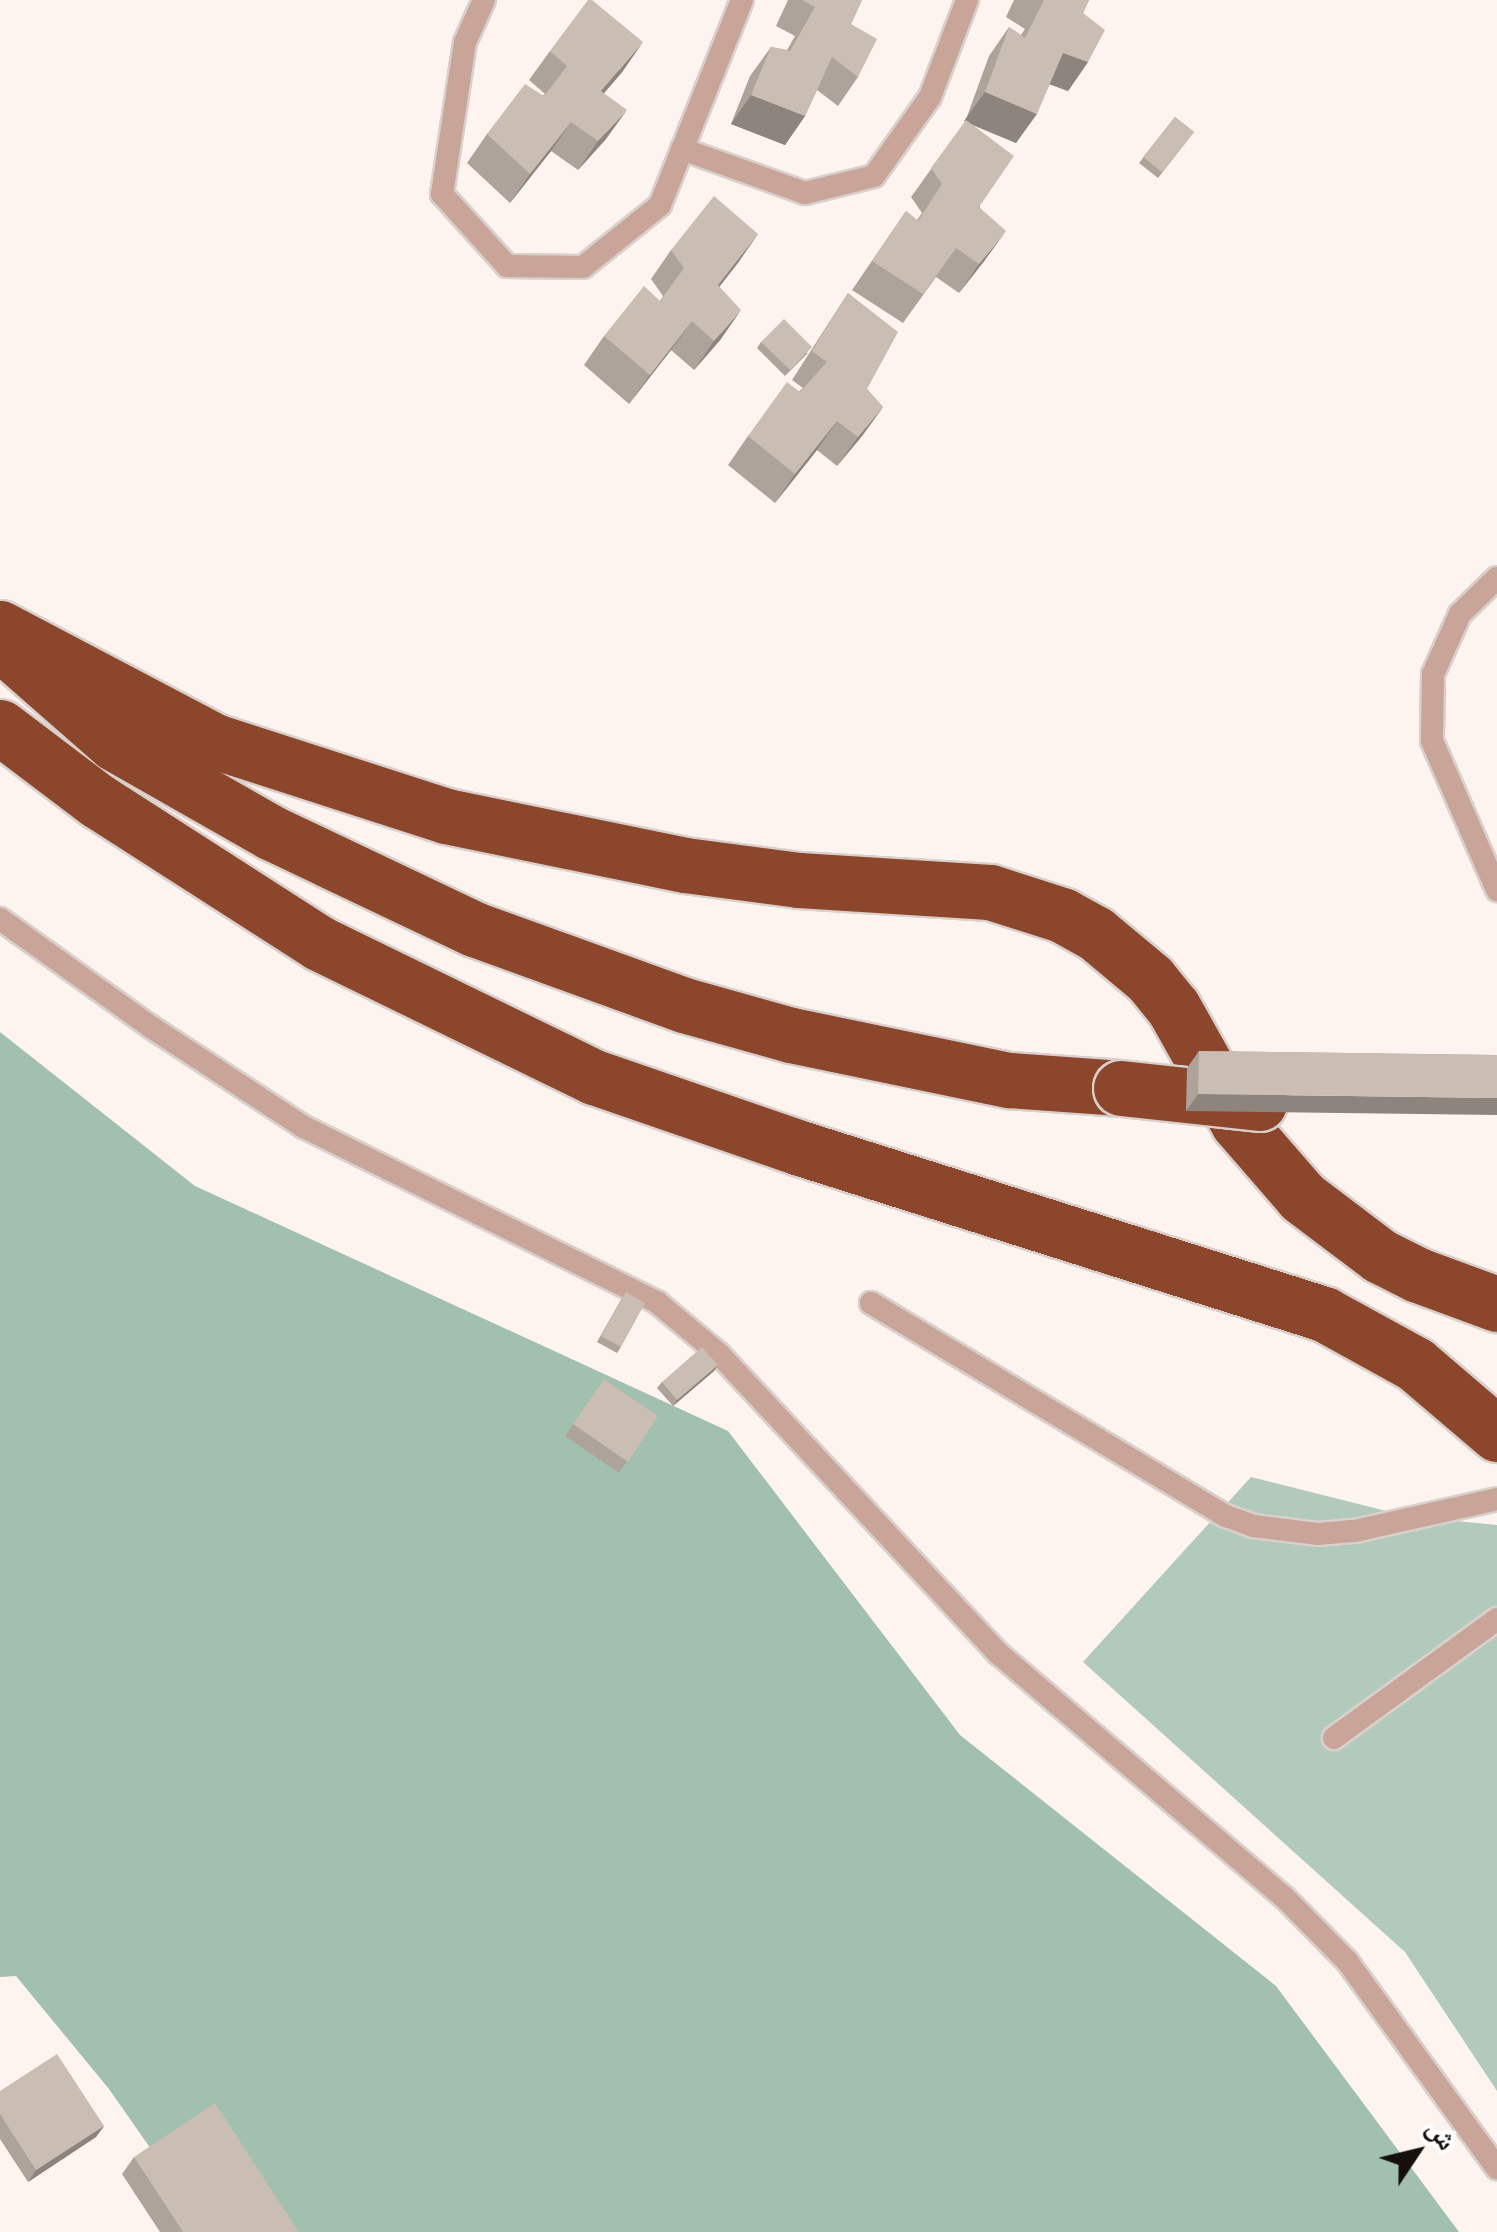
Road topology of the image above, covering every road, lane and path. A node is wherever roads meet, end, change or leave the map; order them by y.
1 (484, 0) edge
2 (742, 0) edge
3 (967, 0) edge
4 (682, 148) junction
5 (1497, 578) edge
6 (0, 628) edge
7 (0, 640) edge
8 (0, 707) edge
9 (0, 728) edge
10 (114, 743) junction
11 (1497, 890) edge
12 (0, 919) edge
13 (1310, 1108) edge
14 (870, 1303) dead end
15 (1497, 1304) edge
16 (1497, 1434) edge
17 (1497, 1499) edge
18 (1497, 1620) edge
19 (1334, 1738) dead end
20 (1497, 2168) edge

1 - 4 lane
2 - 4 lane
3 - 4 lane
5 - 11 lane
6 - 15 highway
7 - 10 highway
8 - 10 highway
9 - 16 highway
10 - 13 highway, bridge
12 - 20 lane
14 - 17 lane
18 - 19 lane

